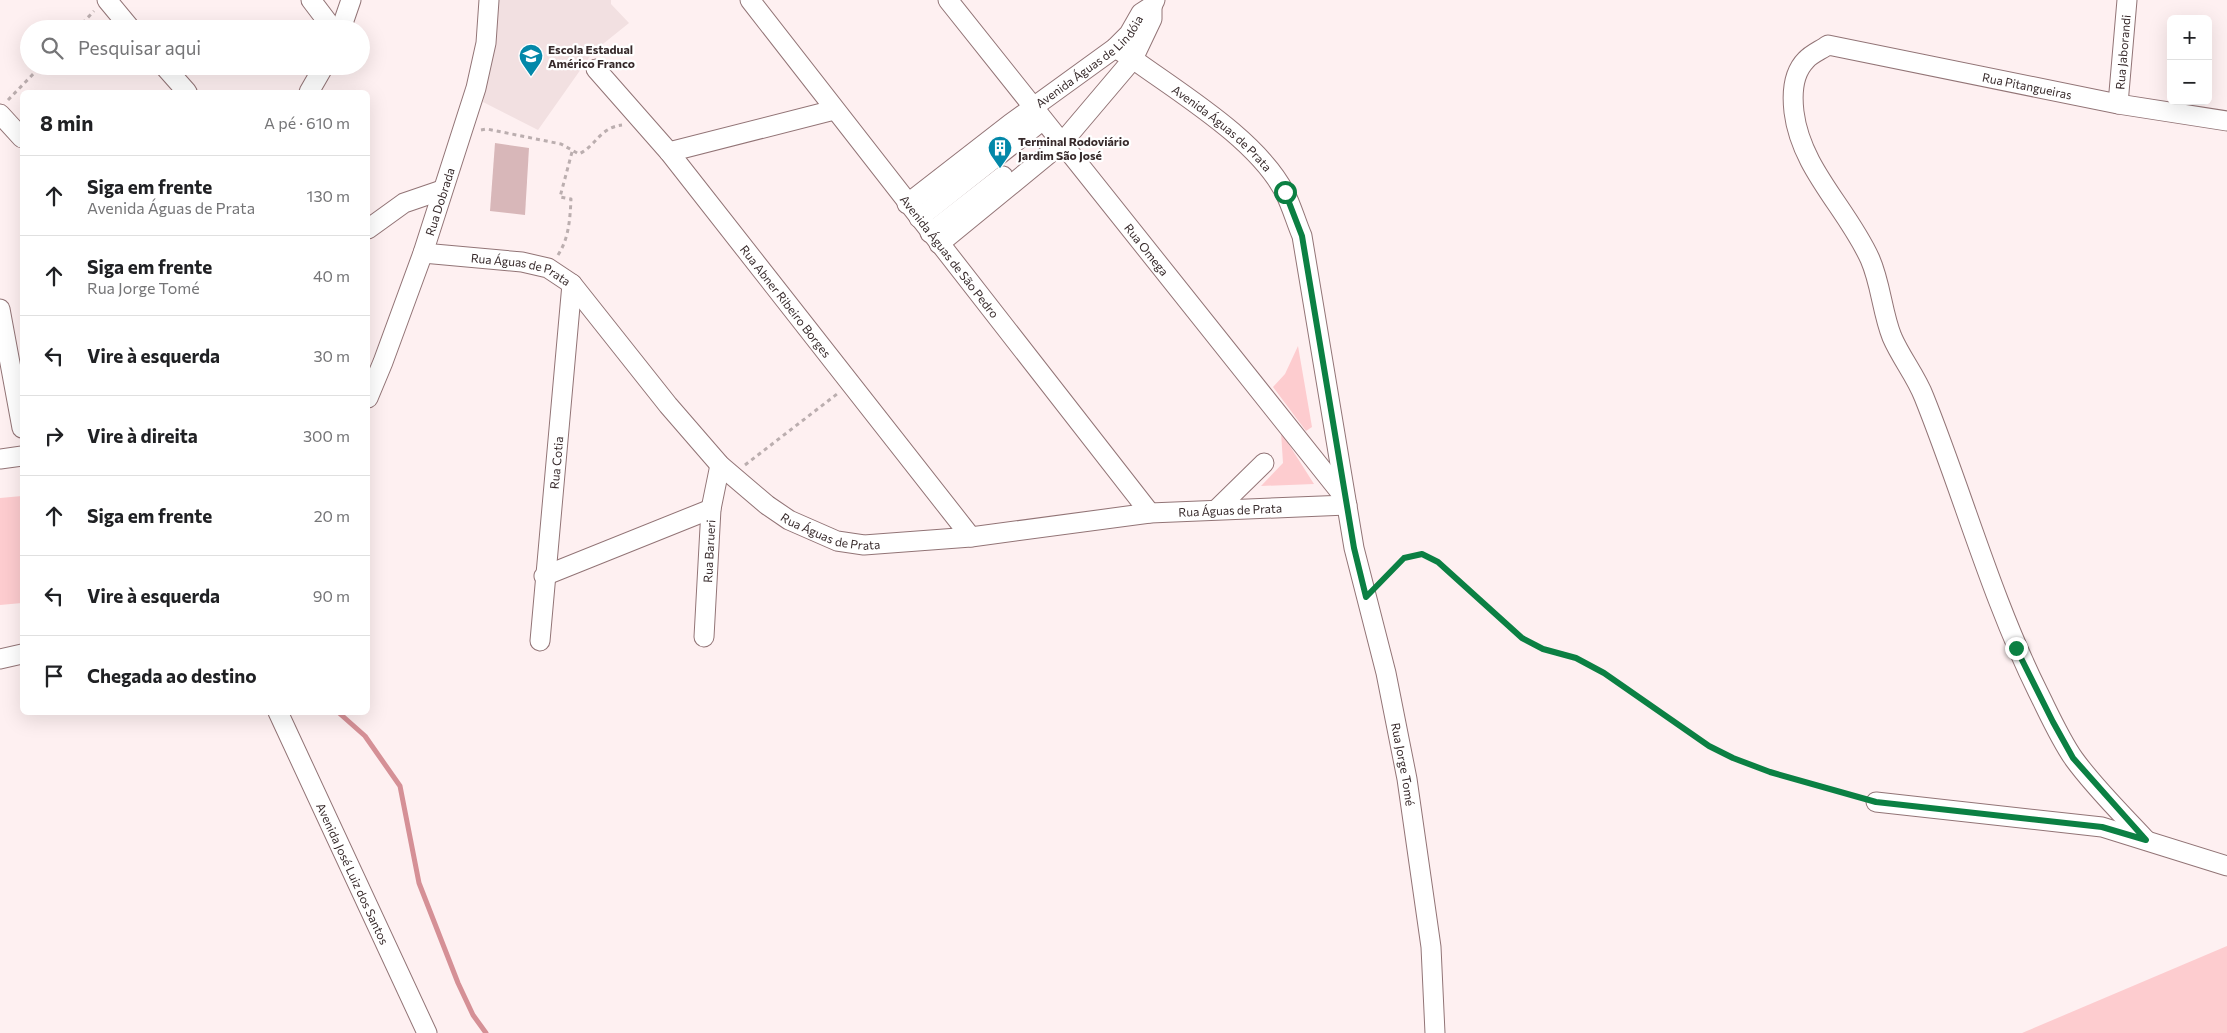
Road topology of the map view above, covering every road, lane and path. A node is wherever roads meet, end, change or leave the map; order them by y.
1 (311, 0) edge
2 (351, 0) edge
3 (489, 0) edge
4 (750, 0) edge
5 (948, 0) edge
6 (2127, 0) edge
7 (1154, 3) edge
8 (102, 4) edge
9 (86, 20) edge
10 (121, 20) edge
11 (326, 20) edge
12 (344, 20) edge
13 (1116, 48) junction
14 (1133, 59) junction
15 (596, 69) dead end
16 (33, 75) edge
17 (172, 75) edge
18 (318, 75) edge
19 (185, 90) edge
20 (309, 90) edge
21 (2118, 104) junction
22 (3, 108) edge
23 (834, 110) junction
24 (1039, 113) junction
25 (2227, 121) edge
26 (642, 122) junction
27 (461, 132) junction
28 (20, 135) edge
29 (1058, 140) junction
30 (572, 152) junction
31 (669, 152) junction
32 (442, 190) junction
33 (924, 225) junction
34 (370, 228) edge
35 (423, 253) junction
36 (548, 268) junction
37 (572, 284) junction
38 (0, 308) edge
39 (850, 384) junction
40 (370, 393) edge
41 (20, 417) edge
42 (20, 456) edge
43 (0, 459) edge
44 (1264, 463) dead end
45 (725, 470) junction
46 (1346, 502) junction
47 (711, 509) junction
48 (1217, 509) junction
49 (1150, 514) junction
50 (971, 537) junction
51 (544, 576) junction
52 (1366, 597) junction
53 (704, 636) dead end
54 (540, 641) dead end
55 (20, 654) edge
56 (0, 659) edge
57 (279, 715) edge
58 (1876, 802) joint
59 (2146, 840) junction
60 (2227, 866) edge
61 (427, 1033) edge
62 (1435, 1033) edge

1 - 11 street
2 - 12 street
3 - 27 street, Rua Dobrada
4 - 23 street, Avenida Águas de São Pedro
5 - 24 street, Rua Omega
6 - 21 street, Rua Jaborandi
7 - 13 street, Avenida Águas de Lindóia
7 - 14 street, Avenida Águas de Lindóia
8 - 9 path
8 - 10 street
13 - 14 street, Avenida Águas de Prata
13 - 24 street, Avenida Águas de Lindóia
14 - 29 street, Avenida Águas de Lindóia
14 - 46 street, Avenida Águas de Prata
15 - 26 street, Rua Abner Ribeiro Borges
16 - 22 path
17 - 19 street
18 - 20 street
21 - 25 street, Rua Pitangueiras
21 - 59 street, Rua Pitangueiras
22 - 28 street
23 - 31 street
23 - 33 street, Avenida Águas de São Pedro
24 - 29 street, Rua Omega
24 - 33 street, Avenida Águas de Lindóia
26 - 30 path
26 - 31 street, Rua Abner Ribeiro Borges
27 - 30 path
27 - 32 street, Rua Dobrada
29 - 33 street, Avenida Águas de Lindóia
29 - 46 street, Rua Omega
30 - 36 path
31 - 39 street, Rua Abner Ribeiro Borges
32 - 34 street
32 - 35 street, Rua Dobrada
33 - 49 street, Avenida Águas de São Pedro
35 - 36 street, Rua Águas de Prata
35 - 40 street, Rua Dobrada
36 - 37 street, Rua Águas de Prata
37 - 45 street, Rua Águas de Prata
37 - 51 street, Rua Cotia
38 - 41 street
39 - 45 path
39 - 50 street, Rua Abner Ribeiro Borges
42 - 43 street
44 - 48 street
45 - 47 street, Rua Barueri
45 - 50 street, Rua Águas de Prata
46 - 48 street, Rua Águas de Prata
46 - 52 street, Rua Jorge Tomé
47 - 51 street
47 - 53 street, Rua Barueri
48 - 49 street, Rua Águas de Prata
49 - 50 street, Rua Águas de Prata
51 - 54 street, Rua Cotia
52 - 58 path
52 - 62 street, Rua Jorge Tomé
55 - 56 street
57 - 61 street, Avenida José Luiz dos Santos
58 - 59 street
59 - 60 street

